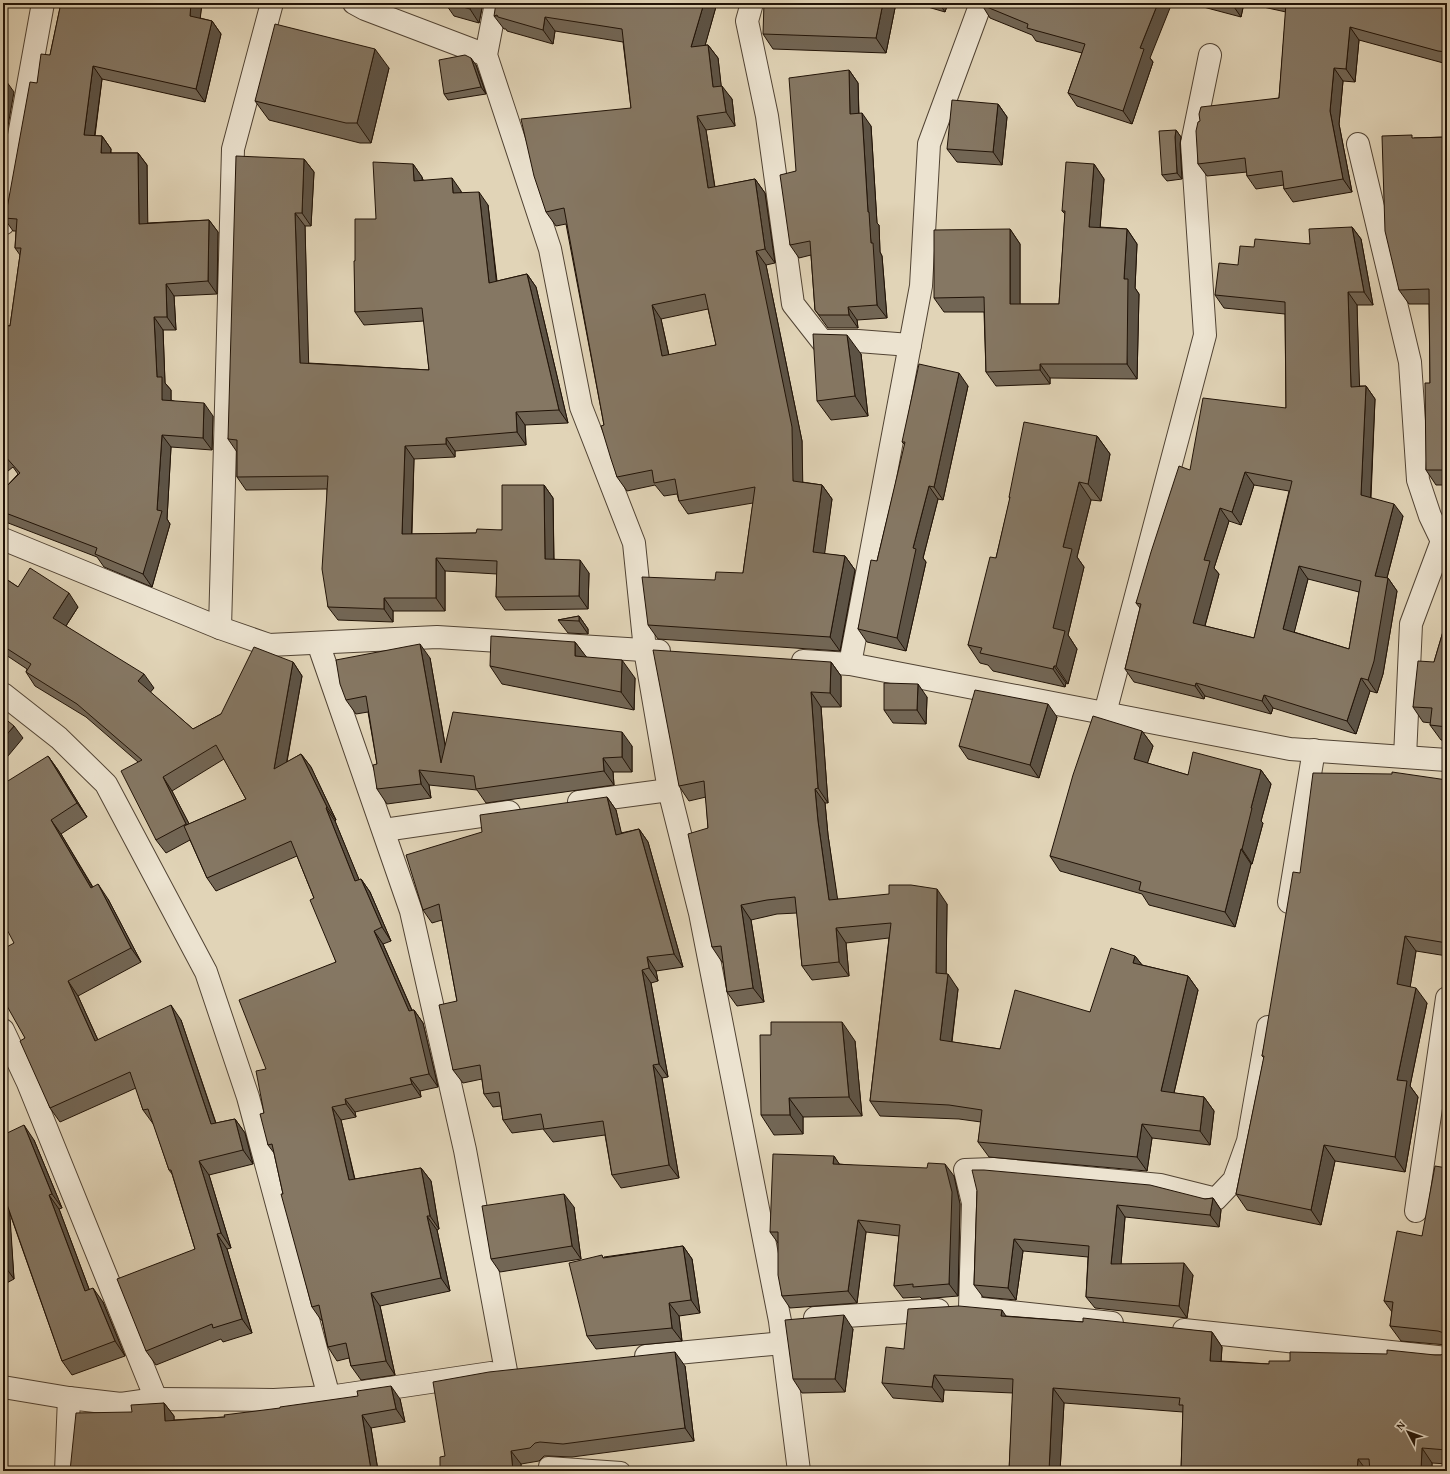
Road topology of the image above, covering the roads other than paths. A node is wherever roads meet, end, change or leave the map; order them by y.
1 (44, 3) edge
2 (272, 3) edge
3 (354, 3) edge
4 (496, 3) edge
5 (752, 3) edge
6 (981, 3) edge
7 (486, 55) junction
8 (1210, 55) dead end
9 (1358, 144) dead end
10 (3, 224) edge
11 (910, 345) junction
12 (3, 539) edge
13 (1444, 541) edge
14 (220, 628) junction
15 (318, 643) junction
16 (645, 650) junction
17 (676, 652) edge
18 (787, 660) edge
19 (850, 664) junction
20 (3, 694) edge
21 (1105, 713) junction
22 (1314, 750) junction
23 (1405, 757) junction
24 (1447, 760) edge
25 (668, 790) junction
26 (558, 805) edge
27 (526, 810) edge
28 (384, 830) junction
29 (1285, 922) edge
30 (1447, 998) edge
31 (1271, 1008) edge
32 (3, 1030) edge
33 (1416, 1211) dead end
34 (970, 1308) junction
35 (780, 1321) junction
36 (1134, 1325) edge
37 (1165, 1328) edge
38 (783, 1343) junction
39 (1447, 1358) edge
40 (624, 1359) edge
41 (529, 1368) edge
42 (506, 1371) junction
43 (3, 1387) edge
44 (329, 1397) junction
45 (69, 1398) junction
46 (156, 1399) junction
47 (548, 1466) dead end
48 (66, 1471) edge
49 (621, 1471) edge
50 (799, 1471) edge

1 - 10 street
2 - 14 street
3 - 7 street
4 - 7 street
5 - 11 street
6 - 11 street
7 - 16 street
8 - 21 street
9 - 13 street
11 - 19 street
12 - 14 street
13 - 23 street
14 - 15 street
15 - 16 street
15 - 28 street
16 - 17 street
16 - 25 street
18 - 19 street
19 - 21 street
20 - 44 street
21 - 22 street
22 - 23 street
22 - 29 street
23 - 24 street
25 - 26 street
25 - 35 street
27 - 28 street
28 - 42 street
30 - 33 street
31 - 34 street
32 - 46 street
34 - 35 street
34 - 36 street
35 - 38 street
37 - 39 street
38 - 40 street
38 - 50 street
41 - 42 street
42 - 44 street
43 - 45 street
44 - 46 street
45 - 46 street
45 - 48 street
47 - 49 lane

